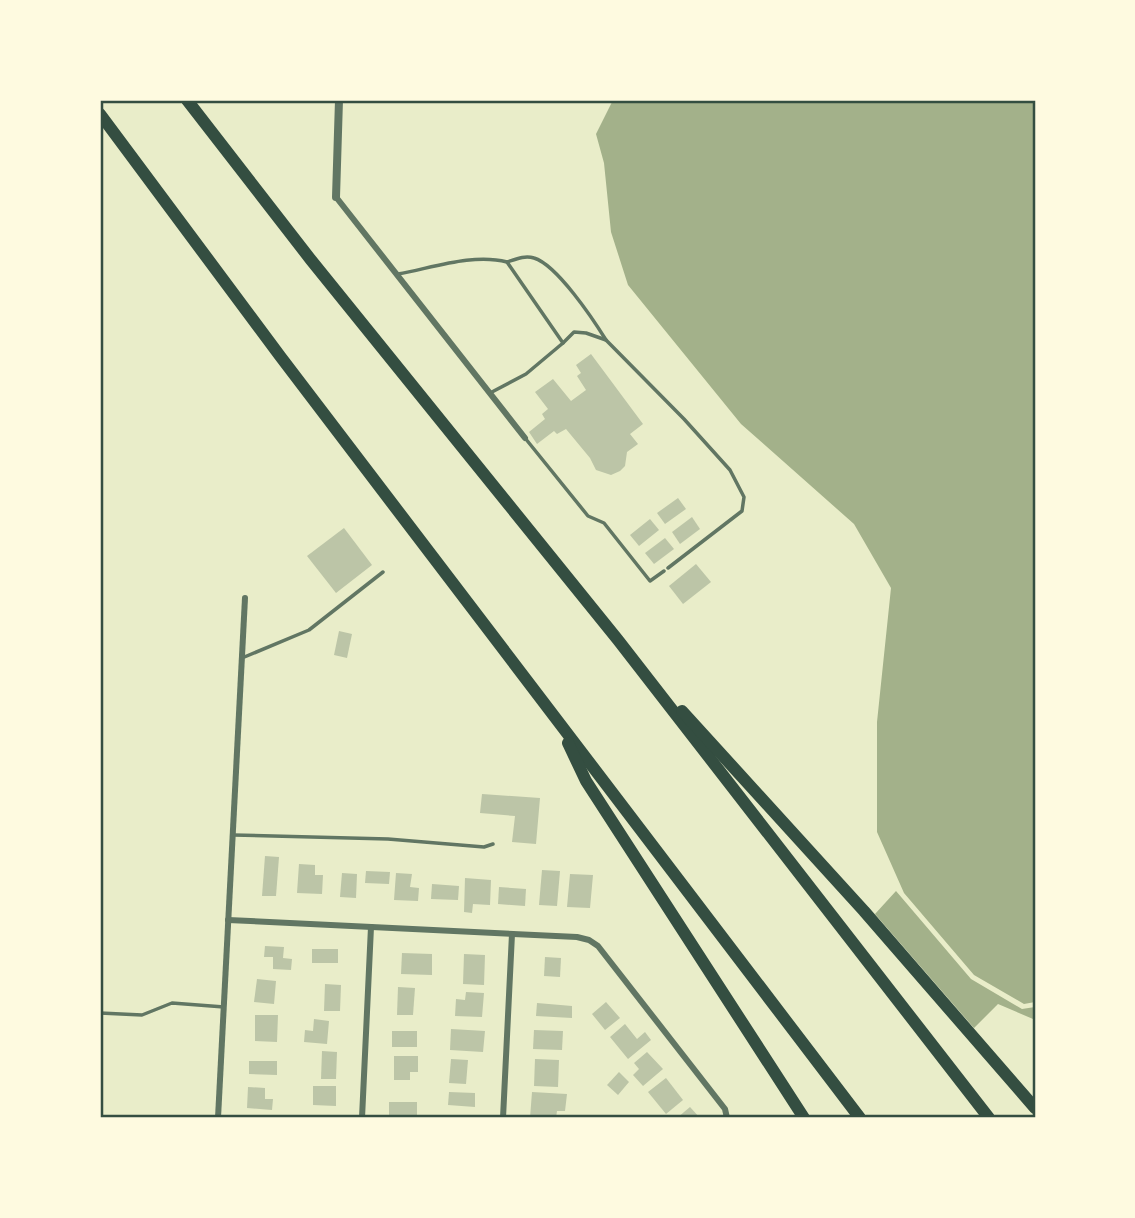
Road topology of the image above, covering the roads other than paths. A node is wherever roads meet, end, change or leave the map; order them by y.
1 (187, 100) edge
2 (340, 100) edge
3 (100, 117) edge
4 (337, 197) joint
5 (507, 262) junction
6 (397, 274) junction
7 (606, 340) junction
8 (563, 343) junction
9 (490, 393) junction
10 (525, 438) joint
11 (668, 568) dead end
12 (664, 571) dead end
13 (383, 572) dead end
14 (245, 598) dead end
15 (618, 640) junction
16 (242, 657) junction
17 (558, 720) junction
18 (233, 835) junction
19 (493, 844) dead end
20 (228, 920) junction
21 (371, 927) junction
22 (512, 934) junction
23 (224, 1007) junction
24 (100, 1013) edge
25 (1035, 1108) edge
26 (218, 1118) edge
27 (362, 1118) edge
28 (503, 1118) edge
29 (727, 1118) edge
30 (804, 1118) edge
31 (860, 1118) edge
32 (989, 1118) edge

1 - 15 highway
2 - 4 street
3 - 17 highway
4 - 6 street
5 - 6 lane
5 - 7 lane
5 - 8 lane
6 - 9 street
7 - 8 lane
7 - 11 lane
8 - 9 lane
9 - 10 street
10 - 12 lane
13 - 16 lane
14 - 16 street
15 - 25 highway
15 - 32 highway
16 - 18 street
17 - 30 highway
17 - 31 highway
18 - 19 lane
18 - 20 street
20 - 21 street
20 - 23 street
21 - 22 street
21 - 27 street
22 - 28 street
22 - 29 street
23 - 24 lane
23 - 26 street

